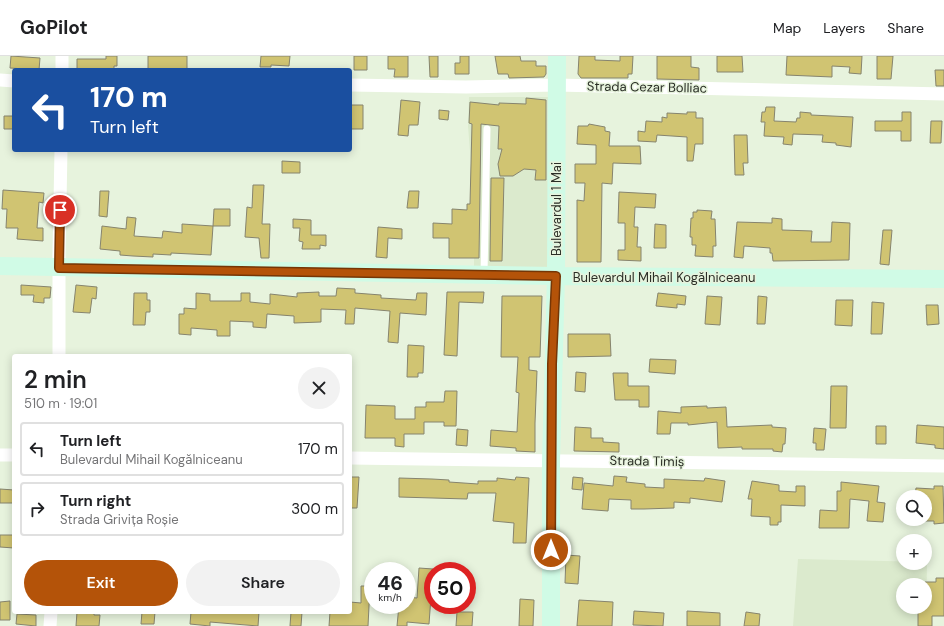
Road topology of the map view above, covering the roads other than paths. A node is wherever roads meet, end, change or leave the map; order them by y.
1 (62, 56) edge
2 (557, 56) edge
3 (62, 68) edge
4 (0, 80) edge
5 (12, 81) edge
6 (352, 85) edge
7 (556, 86) junction
8 (944, 94) edge
9 (487, 129) dead end
10 (61, 152) edge
11 (0, 266) edge
12 (59, 268) junction
13 (484, 274) junction
14 (556, 276) junction
15 (944, 278) edge
16 (59, 354) edge
17 (0, 455) edge
18 (12, 456) edge
19 (352, 458) edge
20 (551, 460) junction
21 (944, 466) edge
22 (51, 614) edge
23 (50, 626) edge
24 (551, 626) edge

1 - 3 street
2 - 7 main road, Bulevardul 1 Mai
4 - 5 street
6 - 7 street, Strada Cezar Bolliac
7 - 8 street, Strada Cezar Bolliac
7 - 14 main road, Bulevardul 1 Mai
9 - 13 lane
10 - 12 street
11 - 12 main road, Bulevardul Mihail Kogălniceanu
12 - 13 main road, Bulevardul Mihail Kogălniceanu
12 - 16 street
13 - 14 main road, Bulevardul Mihail Kogălniceanu
14 - 15 main road, Bulevardul Mihail Kogălniceanu
14 - 20 main road, Bulevardul 1 Mai
17 - 18 street
19 - 20 street, Strada Timiș
20 - 21 street, Strada Timiș
20 - 24 main road, Bulevardul 1 Mai
22 - 23 street

